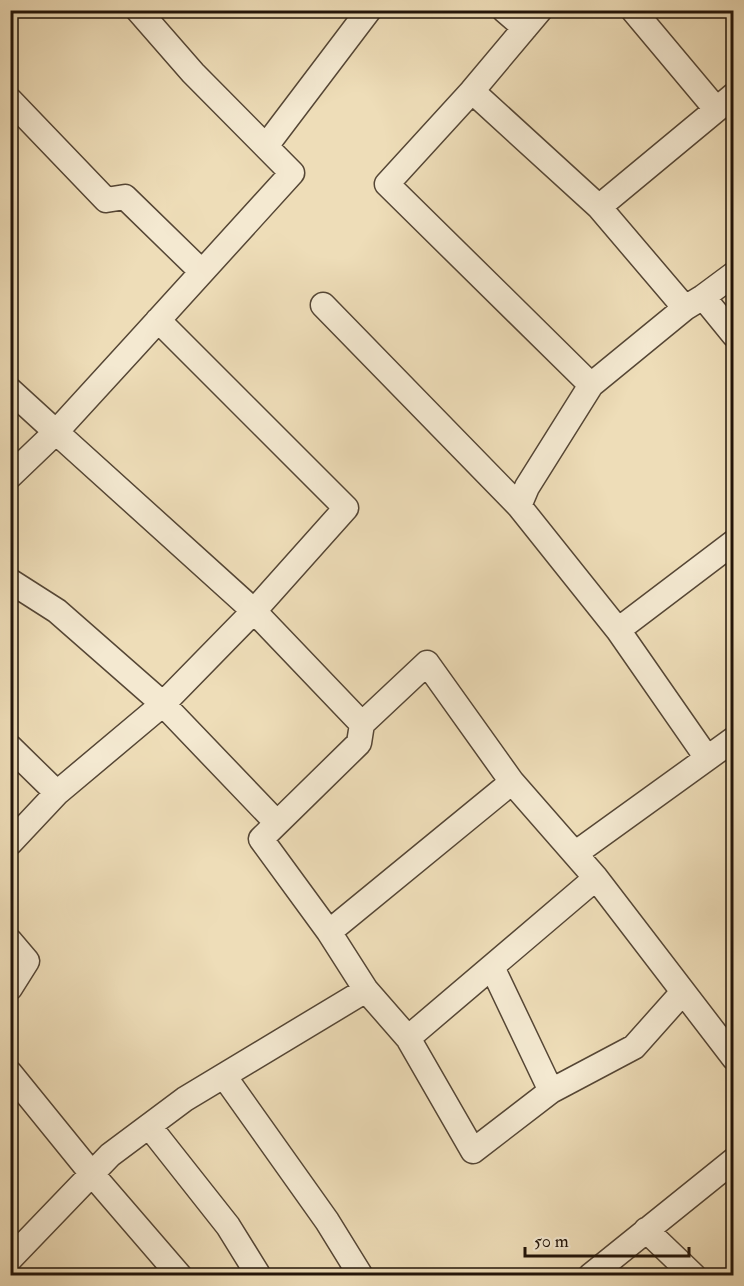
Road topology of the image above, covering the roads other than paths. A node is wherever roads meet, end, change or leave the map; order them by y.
1 (138, 10) edge
2 (369, 10) edge
3 (504, 10) edge
4 (633, 10) edge
5 (533, 19) edge
6 (472, 91) junction
7 (10, 100) edge
8 (725, 102) edge
9 (266, 146) junction
10 (599, 207) junction
11 (202, 272) junction
12 (734, 274) edge
13 (694, 302) junction
14 (323, 305) dead end
15 (158, 320) junction
16 (734, 335) edge
17 (591, 385) junction
18 (10, 390) edge
19 (56, 432) junction
20 (10, 476) edge
21 (519, 507) junction
22 (734, 542) edge
23 (10, 581) edge
24 (254, 610) junction
25 (618, 630) junction
26 (163, 704) junction
27 (362, 724) junction
28 (734, 739) edge
29 (10, 747) edge
30 (707, 758) junction
31 (512, 782) junction
32 (57, 793) junction
33 (277, 824) junction
34 (10, 843) edge
35 (576, 853) junction
36 (596, 878) junction
37 (328, 932) junction
38 (10, 941) edge
39 (492, 967) junction
40 (10, 988) edge
41 (366, 990) junction
42 (683, 992) junction
43 (408, 1038) junction
44 (734, 1058) edge
45 (10, 1073) edge
46 (224, 1076) junction
47 (551, 1090) junction
48 (148, 1126) junction
49 (734, 1160) edge
50 (92, 1174) junction
51 (646, 1230) junction
52 (10, 1259) edge
53 (180, 1275) edge
54 (259, 1275) edge
55 (361, 1275) edge
56 (590, 1275) edge
57 (694, 1275) edge

1 - 9 street
2 - 9 street
3 - 5 street
4 - 8 street
5 - 6 street
6 - 10 street
6 - 17 street
7 - 11 street
8 - 10 street
9 - 11 street
10 - 13 street
11 - 15 street
12 - 13 street
13 - 16 street
13 - 17 street
14 - 21 street
15 - 19 street
15 - 24 street
17 - 21 street
18 - 19 street
19 - 20 street
19 - 24 street
21 - 25 street
22 - 25 street
23 - 26 street
24 - 26 street
24 - 27 street
25 - 30 street
26 - 32 street
26 - 33 street
27 - 31 street
27 - 33 street
28 - 30 street
29 - 32 street
30 - 35 street
31 - 35 street
31 - 37 street
32 - 34 street
33 - 37 street
35 - 36 street
36 - 39 street
36 - 42 street
37 - 41 street
38 - 40 street
39 - 43 street
39 - 47 street
41 - 43 street
41 - 46 street
42 - 44 street
42 - 47 street
43 - 47 street
45 - 50 street
46 - 48 street
46 - 55 street
48 - 50 street
48 - 54 street
49 - 51 street
50 - 52 street
50 - 53 street
51 - 56 street
51 - 57 street

